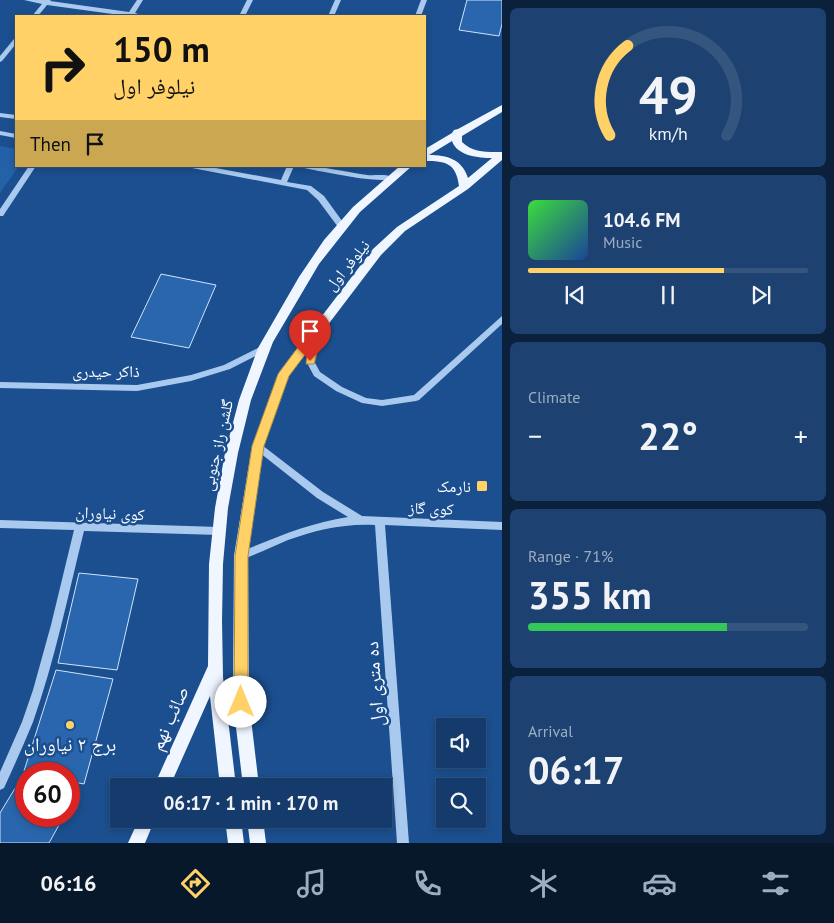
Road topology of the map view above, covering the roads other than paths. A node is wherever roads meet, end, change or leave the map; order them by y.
1 (27, 0) edge
2 (140, 0) edge
3 (250, 0) edge
4 (338, 0) edge
5 (424, 0) edge
6 (47, 1) edge
7 (36, 15) edge
8 (131, 15) edge
9 (242, 15) edge
10 (331, 15) edge
11 (418, 15) edge
12 (15, 41) edge
13 (0, 60) edge
14 (502, 108) edge
15 (0, 115) edge
16 (15, 117) edge
17 (457, 132) junction
18 (0, 134) edge
19 (15, 136) edge
20 (426, 152) edge
21 (501, 155) edge
22 (426, 158) edge
23 (33, 167) edge
24 (197, 167) edge
25 (291, 167) edge
26 (312, 167) edge
27 (406, 167) edge
28 (329, 169) edge
29 (390, 178) junction
30 (283, 183) junction
31 (464, 187) junction
32 (0, 214) edge
33 (341, 225) junction
34 (501, 320) edge
35 (317, 330) junction
36 (264, 348) junction
37 (0, 385) edge
38 (258, 446) junction
39 (360, 520) junction
40 (380, 522) junction
41 (0, 524) edge
42 (502, 526) edge
43 (80, 527) junction
44 (219, 531) junction
45 (241, 556) junction
46 (215, 667) junction
47 (166, 778) edge
48 (227, 778) edge
49 (250, 778) edge
50 (0, 784) edge
51 (143, 828) edge
52 (234, 828) edge
53 (256, 828) edge
54 (136, 843) edge
55 (236, 843) edge
56 (258, 843) edge
57 (403, 843) edge

1 - 6 street
2 - 8 street
3 - 9 street
4 - 10 street
5 - 11 street
6 - 7 street
6 - 8 street
12 - 13 street
14 - 17 main road
15 - 16 street
17 - 20 main road
17 - 21 main road
18 - 19 street
21 - 31 main road, نیلوفر اول
22 - 31 main road
23 - 32 street
24 - 30 street
25 - 30 street
26 - 28 street
27 - 29 main road, گلشن راز جنوبی
28 - 29 street
29 - 33 main road, گلشن راز جنوبی
30 - 33 street
31 - 35 main road, نیلوفر اول
33 - 36 main road, گلشن راز جنوبی
34 - 35 street, نیلوفر اول
35 - 38 main road
36 - 37 street, ذاکر حیدری
36 - 44 main road, گلشن راز جنوبی
38 - 39 street
38 - 45 main road
39 - 40 street, کوی گاز
39 - 45 street
40 - 42 street, کوی گاز
40 - 57 street, ده متری اول
41 - 43 street, کوی نیاوران
43 - 44 street, کوی نیاوران
43 - 50 street
44 - 46 main road, گلشن راز جنوبی
45 - 49 main road
46 - 47 main road, صائب نهم
46 - 48 main road, گلشن راز جنوبی
51 - 54 main road
52 - 55 main road
53 - 56 main road

